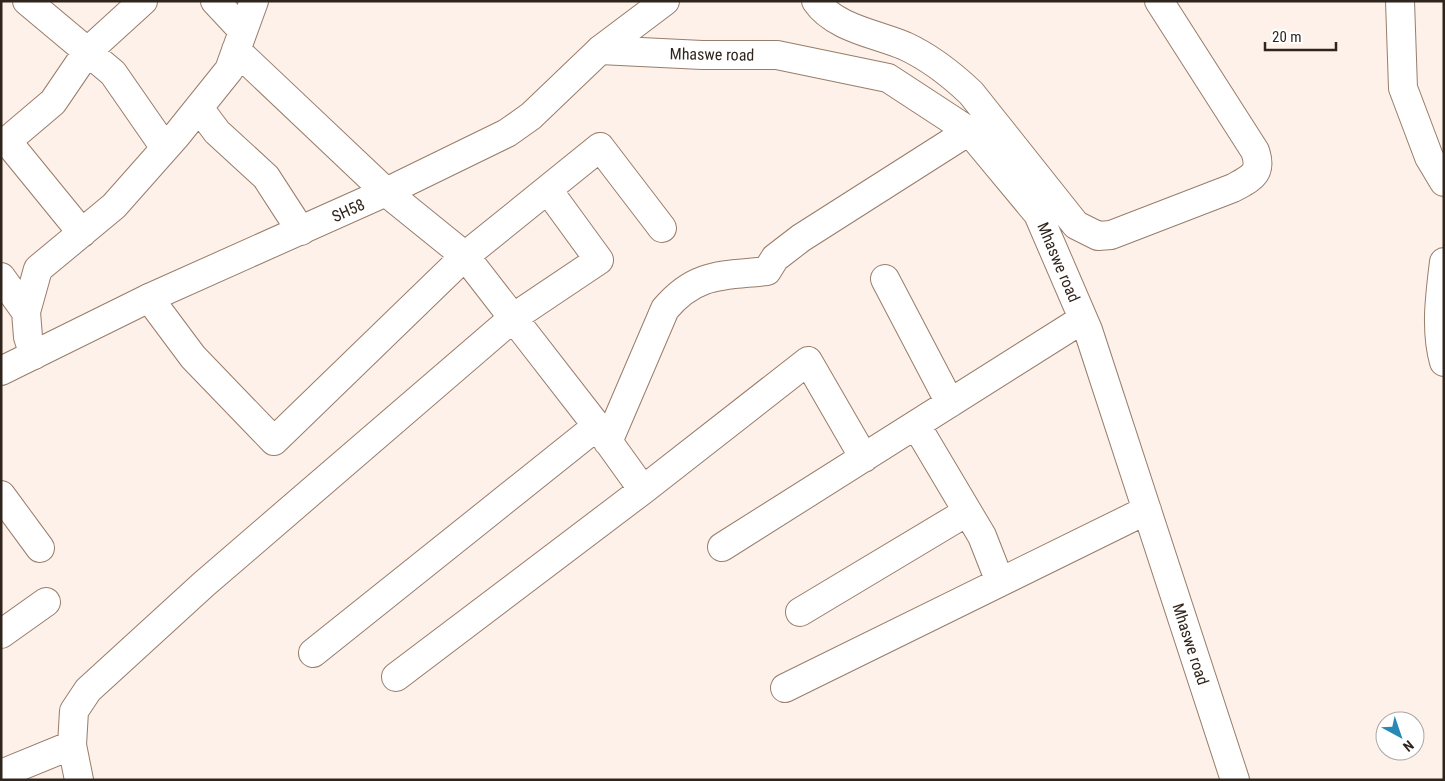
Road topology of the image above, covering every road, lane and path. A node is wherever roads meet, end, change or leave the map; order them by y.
1 (27, 1) edge
2 (143, 1) edge
3 (215, 1) edge
4 (254, 1) edge
5 (665, 1) edge
6 (816, 1) edge
7 (1159, 1) edge
8 (1400, 1) edge
9 (240, 40) junction
10 (600, 50) junction
11 (87, 52) junction
12 (199, 108) junction
13 (969, 131) junction
14 (165, 148) junction
15 (1444, 182) edge
16 (548, 190) junction
17 (386, 192) junction
18 (662, 228) dead end
19 (300, 231) junction
20 (82, 233) junction
21 (465, 256) junction
22 (1444, 262) edge
23 (1, 277) edge
24 (885, 279) dead end
25 (149, 298) junction
26 (26, 312) junction
27 (514, 317) junction
28 (1083, 319) junction
29 (34, 355) junction
30 (1444, 362) edge
31 (1, 371) edge
32 (950, 403) junction
33 (916, 425) junction
34 (602, 434) junction
35 (864, 458) junction
36 (643, 490) junction
37 (1, 495) edge
38 (1147, 510) junction
39 (967, 512) junction
40 (722, 547) dead end
41 (40, 548) dead end
42 (1000, 582) junction
43 (46, 602) dead end
44 (800, 612) dead end
45 (1, 634) edge
46 (313, 653) dead end
47 (396, 677) dead end
48 (785, 688) dead end
49 (72, 745) junction
50 (1, 774) edge
51 (79, 780) edge
52 (1235, 780) edge

1 - 11 street
2 - 11 street
3 - 9 street
4 - 9 street
5 - 10 street, SH58 / SH58
6 - 7 street
8 - 15 street
9 - 12 street
9 - 17 street
10 - 13 street, Mhaswe road
10 - 17 street, SH58 / SH58
11 - 14 street
11 - 20 street
12 - 14 street
12 - 19 street
13 - 28 street, Mhaswe road
13 - 34 street
14 - 20 street
16 - 18 street
16 - 21 street
16 - 27 street
17 - 19 street, SH58 / SH58
17 - 21 street
19 - 25 street, SH58 / SH58
20 - 26 street
21 - 25 street
21 - 27 street
22 - 30 street
23 - 26 street
24 - 32 street
25 - 29 street, SH58 / SH58
26 - 29 street
27 - 34 street
27 - 49 street
28 - 32 street
28 - 38 street, Mhaswe road
29 - 31 street, SH58 / SH58
32 - 33 street
33 - 35 street
33 - 39 street
34 - 36 street
34 - 46 street
35 - 36 street
35 - 40 street
36 - 47 street
37 - 41 street
38 - 42 street
38 - 52 street, Mhaswe road
39 - 42 street
39 - 44 street
42 - 48 street
43 - 45 street
49 - 50 street
49 - 51 street

